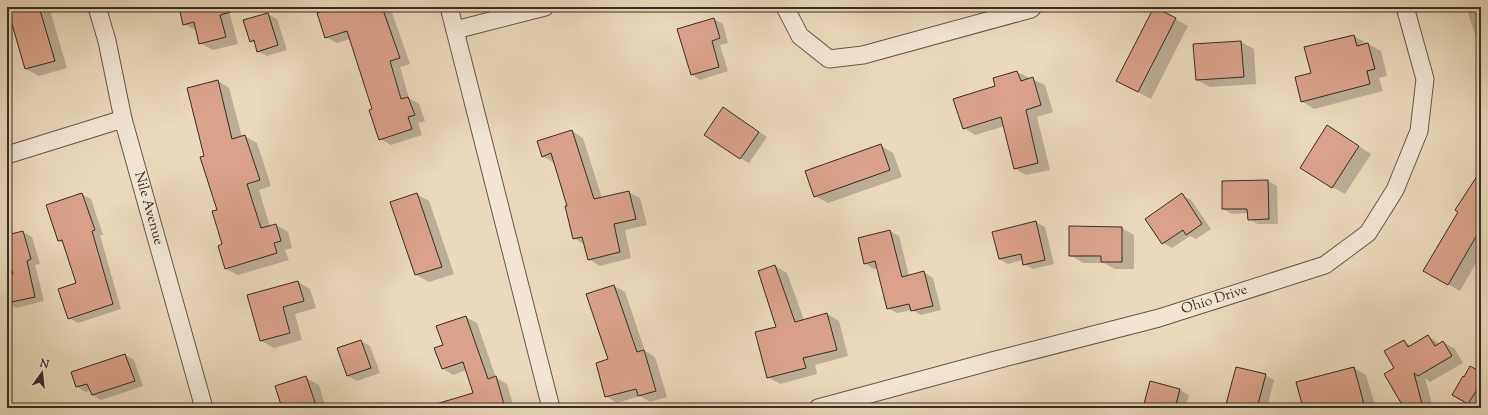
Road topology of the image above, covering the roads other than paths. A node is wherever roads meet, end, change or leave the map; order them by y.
1 (97, 7) edge
2 (449, 7) edge
3 (545, 7) edge
4 (785, 7) edge
5 (1033, 7) edge
6 (1405, 7) edge
7 (455, 30) junction
8 (123, 119) junction
9 (7, 155) edge
10 (204, 408) edge
11 (551, 408) edge
12 (818, 408) edge

1 - 8 street, Nile Avenue
2 - 7 street
3 - 7 street
4 - 5 street
6 - 12 street, Ohio Drive
7 - 11 street
8 - 9 street
8 - 10 street, Nile Avenue

